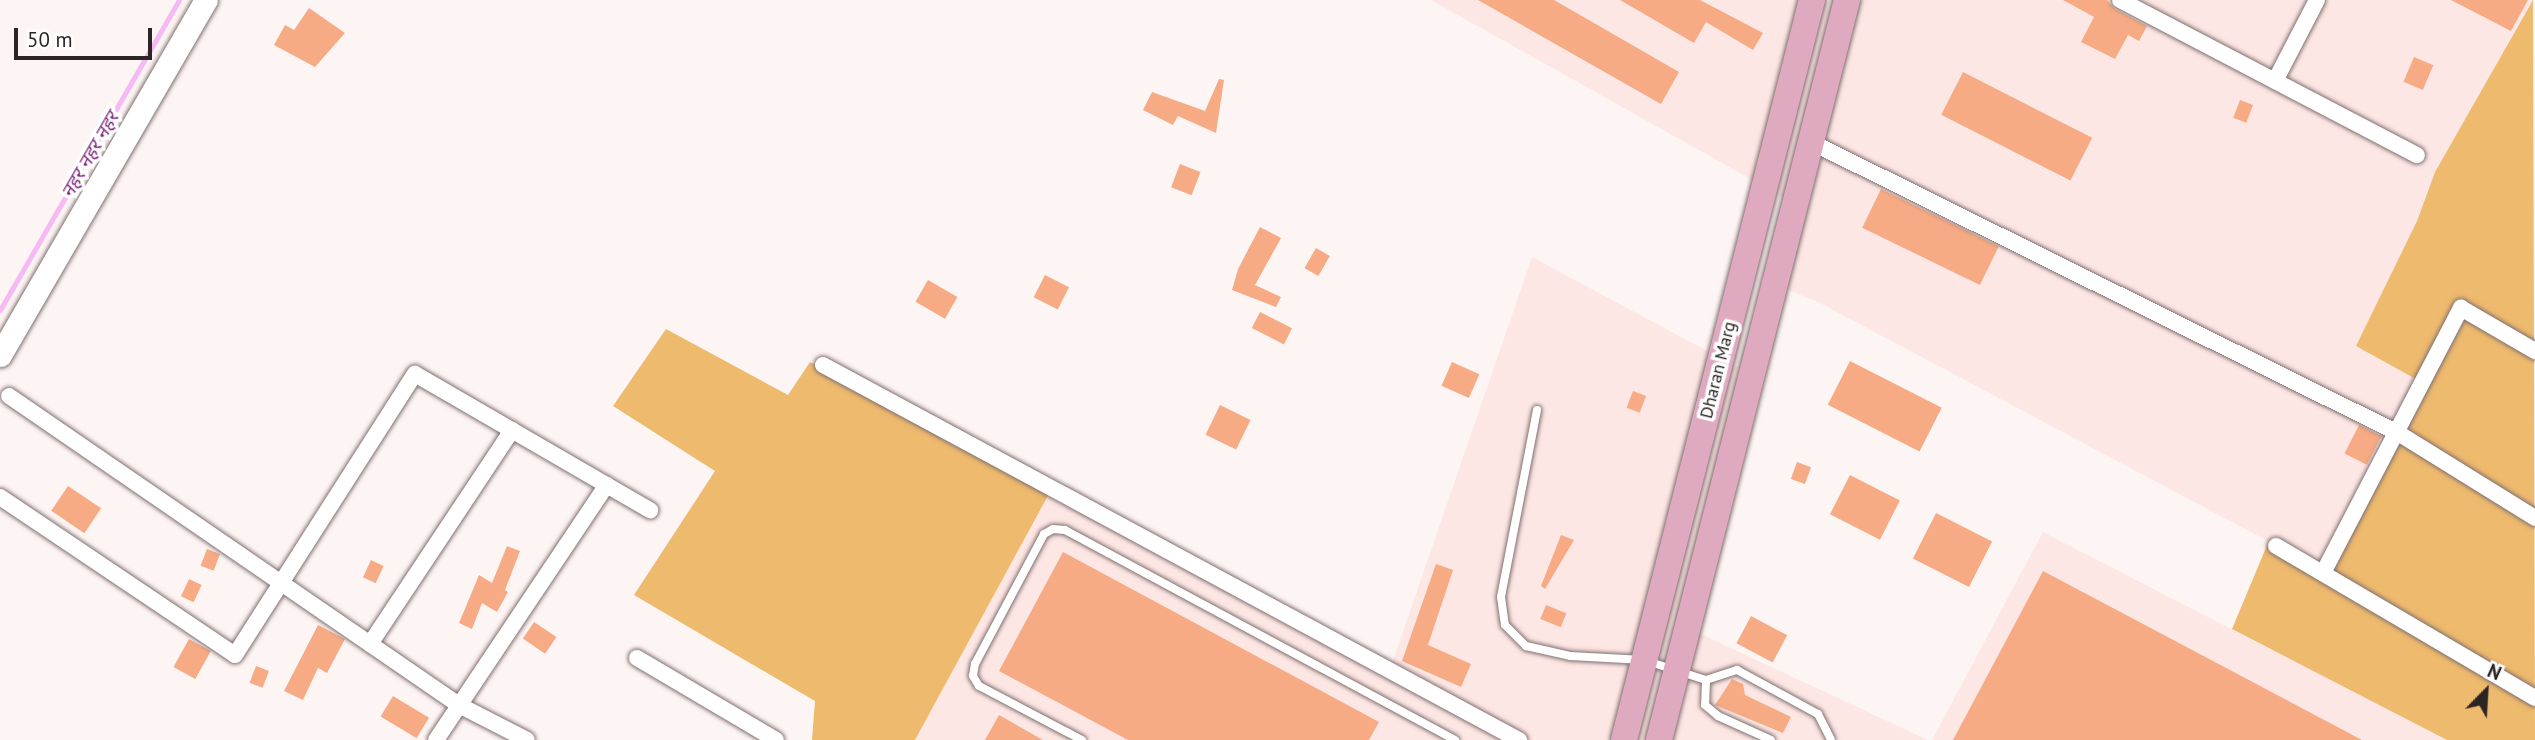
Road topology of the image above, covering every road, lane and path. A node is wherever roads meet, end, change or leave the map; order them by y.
1 (206, 0) edge
2 (1812, 0) edge
3 (1847, 0) edge
4 (2120, 0) edge
5 (2317, 0) edge
6 (2276, 81) junction
7 (1811, 142) junction
8 (2417, 155) dead end
9 (2535, 351) edge
10 (0, 355) edge
11 (823, 365) dead end
12 (9, 396) dead end
13 (1537, 410) dead end
14 (512, 430) junction
15 (2398, 433) junction
16 (607, 485) junction
17 (0, 497) edge
18 (650, 510) dead end
19 (2535, 518) edge
20 (2276, 546) dead end
21 (2324, 571) junction
22 (281, 584) junction
23 (370, 644) junction
24 (637, 658) dead end
25 (1644, 660) junction
26 (1677, 669) junction
27 (1706, 680) junction
28 (2535, 698) edge
29 (459, 705) junction
30 (436, 740) edge
31 (527, 740) edge
32 (776, 740) edge
33 (1082, 740) edge
34 (1455, 740) edge
35 (1519, 740) edge
36 (1624, 740) edge
37 (1659, 740) edge
38 (1771, 740) edge
39 (1830, 740) edge

1 - 10 street
2 - 25 main road, Dharan Marg
3 - 7 main road, Dharan Marg
4 - 6 street
5 - 6 street
6 - 8 street
7 - 15 street
7 - 26 main road, Dharan Marg
9 - 15 street
11 - 35 street
12 - 22 street
13 - 25 lane
14 - 16 street
14 - 22 street
14 - 23 street
15 - 19 street
15 - 21 street
16 - 18 street
16 - 29 street
17 - 22 street
20 - 21 street
21 - 28 street
22 - 23 street
23 - 29 street
24 - 32 street
25 - 26 lane
25 - 36 main road, Dharan Marg
26 - 27 lane
26 - 37 main road, Dharan Marg
27 - 38 lane
27 - 39 lane
29 - 30 street
29 - 31 street
33 - 34 lane

